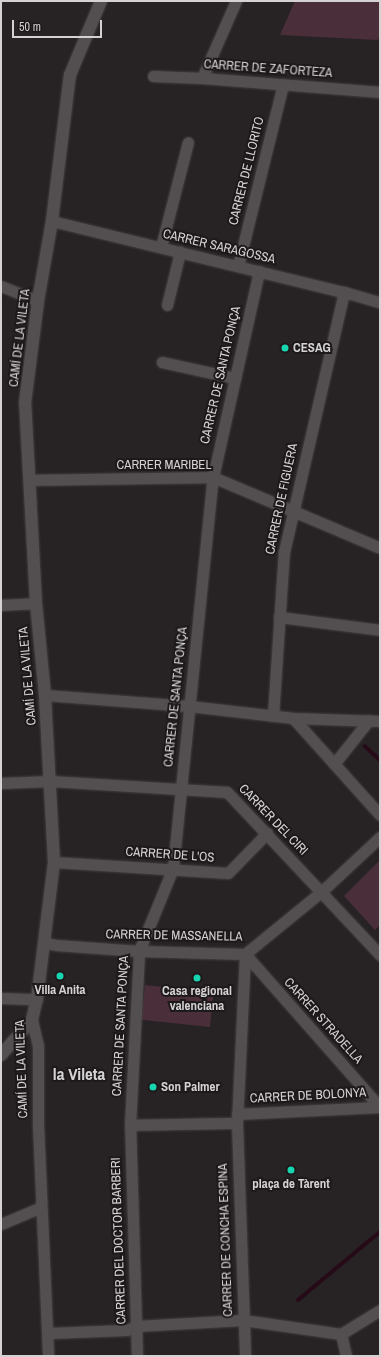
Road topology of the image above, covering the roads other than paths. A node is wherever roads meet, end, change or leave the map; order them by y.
1 (101, 1) edge
2 (236, 1) edge
3 (153, 76) dead end
4 (202, 78) junction
5 (283, 84) junction
6 (380, 92) edge
7 (188, 142) dead end
8 (52, 221) junction
9 (161, 247) junction
10 (180, 252) junction
11 (238, 266) junction
12 (259, 271) junction
13 (1, 286) edge
14 (344, 292) junction
15 (38, 301) junction
16 (380, 302) edge
17 (166, 305) dead end
18 (162, 362) dead end
19 (235, 378) junction
20 (213, 477) junction
21 (29, 480) junction
22 (292, 511) junction
23 (380, 548) edge
24 (36, 603) junction
25 (1, 605) edge
26 (279, 617) junction
27 (380, 630) edge
28 (45, 695) junction
29 (189, 706) junction
30 (273, 716) junction
31 (293, 718) junction
32 (369, 720) junction
33 (380, 721) edge
34 (334, 764) junction
35 (50, 781) junction
36 (1, 783) edge
37 (180, 789) junction
38 (380, 815) edge
39 (267, 833) junction
40 (380, 837) edge
41 (54, 862) junction
42 (173, 868) junction
43 (321, 892) junction
44 (45, 943) junction
45 (139, 950) junction
46 (245, 954) junction
47 (380, 954) edge
48 (1, 998) edge
49 (37, 999) junction
50 (32, 1020) junction
51 (1, 1055) edge
52 (380, 1107) edge
53 (237, 1119) junction
54 (130, 1125) junction
55 (41, 1207) junction
56 (1, 1224) edge
57 (380, 1310) edge
58 (243, 1320) junction
59 (136, 1326) junction
60 (48, 1333) junction
61 (341, 1334) junction
62 (48, 1356) edge
63 (137, 1356) edge
64 (245, 1356) edge
65 (346, 1356) edge

1 - 8 street, CAMÍ DE LA VILETA
2 - 4 street
3 - 4 street, CARRER DE ZAFORTEZA
4 - 5 street, CARRER DE ZAFORTEZA
5 - 6 street, CARRER DE ZAFORTEZA
5 - 11 street, CARRER DE LLORITO
7 - 9 street
8 - 9 street, CARRER SARAGOSSA
8 - 15 street, CAMÍ DE LA VILETA
9 - 10 street, CARRER SARAGOSSA
10 - 11 street, CARRER SARAGOSSA
10 - 17 street
11 - 12 street, CARRER SARAGOSSA
12 - 14 street, CARRER SARAGOSSA
12 - 19 street, CARRER DE SANTA PONÇA
13 - 15 street
14 - 16 street, CARRER SARAGOSSA
14 - 22 street, CARRER DE FIGUERA
15 - 21 street, CAMÍ DE LA VILETA
18 - 19 street
19 - 20 street, CARRER DE SANTA PONÇA
20 - 21 street, CARRER MARIBEL
20 - 22 street, CARRER MARIBEL
20 - 29 street, CARRER DE SANTA PONÇA
21 - 24 street, CAMÍ DE LA VILETA
22 - 23 street, CARRER MARIBEL
22 - 26 street, CARRER DE FIGUERA
24 - 25 street
24 - 28 street, CAMÍ DE LA VILETA
26 - 27 street
26 - 30 street, CARRER DE FIGUERA
28 - 29 street
28 - 35 street, CAMÍ DE LA VILETA
29 - 30 street
29 - 37 street, CARRER DE SANTA PONÇA
30 - 31 street
31 - 32 street
31 - 34 street
32 - 33 street
32 - 34 street
34 - 38 street
35 - 36 street, CARRER DEL CIRI
35 - 37 street, CARRER DEL CIRI
35 - 41 street, CAMÍ DE LA VILETA
37 - 39 street, CARRER DEL CIRI
37 - 42 street, CARRER DE SANTA PONÇA
39 - 42 street, CARRER DE L'OS
39 - 43 street, CARRER DEL CIRI
40 - 43 street, CARRER DE MASSANELLA
41 - 42 street, CARRER DE L'OS
41 - 44 street, CAMÍ DE LA VILETA
42 - 45 street, CARRER DE SANTA PONÇA
43 - 46 street, CARRER DE MASSANELLA
43 - 47 street, CARRER DEL CIRI
44 - 45 street, CARRER DE MASSANELLA
44 - 49 street, CAMÍ DE LA VILETA
45 - 46 street, CARRER DE MASSANELLA
45 - 54 street, CARRER DE SANTA PONÇA
46 - 52 street, CARRER STRADELLA
46 - 53 street, CARRER DE CONCHA ESPINA
48 - 49 street
49 - 50 street, CAMÍ DE LA VILETA
50 - 51 street
50 - 55 street, CAMÍ DE LA VILETA
52 - 53 street, CARRER DE BOLONYA
53 - 54 street, CARRER DE BOLONYA
53 - 58 street, CARRER DE CONCHA ESPINA
54 - 59 street, CARRER DEL DOCTOR BARBERI
55 - 56 street
55 - 60 street, CAMÍ DE LA VILETA
57 - 61 street
58 - 59 street
58 - 61 street
58 - 64 street, CARRER DE CONCHA ESPINA
59 - 60 street
59 - 63 street, CARRER DEL DOCTOR BARBERI
60 - 62 street, CAMÍ DE LA VILETA
61 - 65 street

